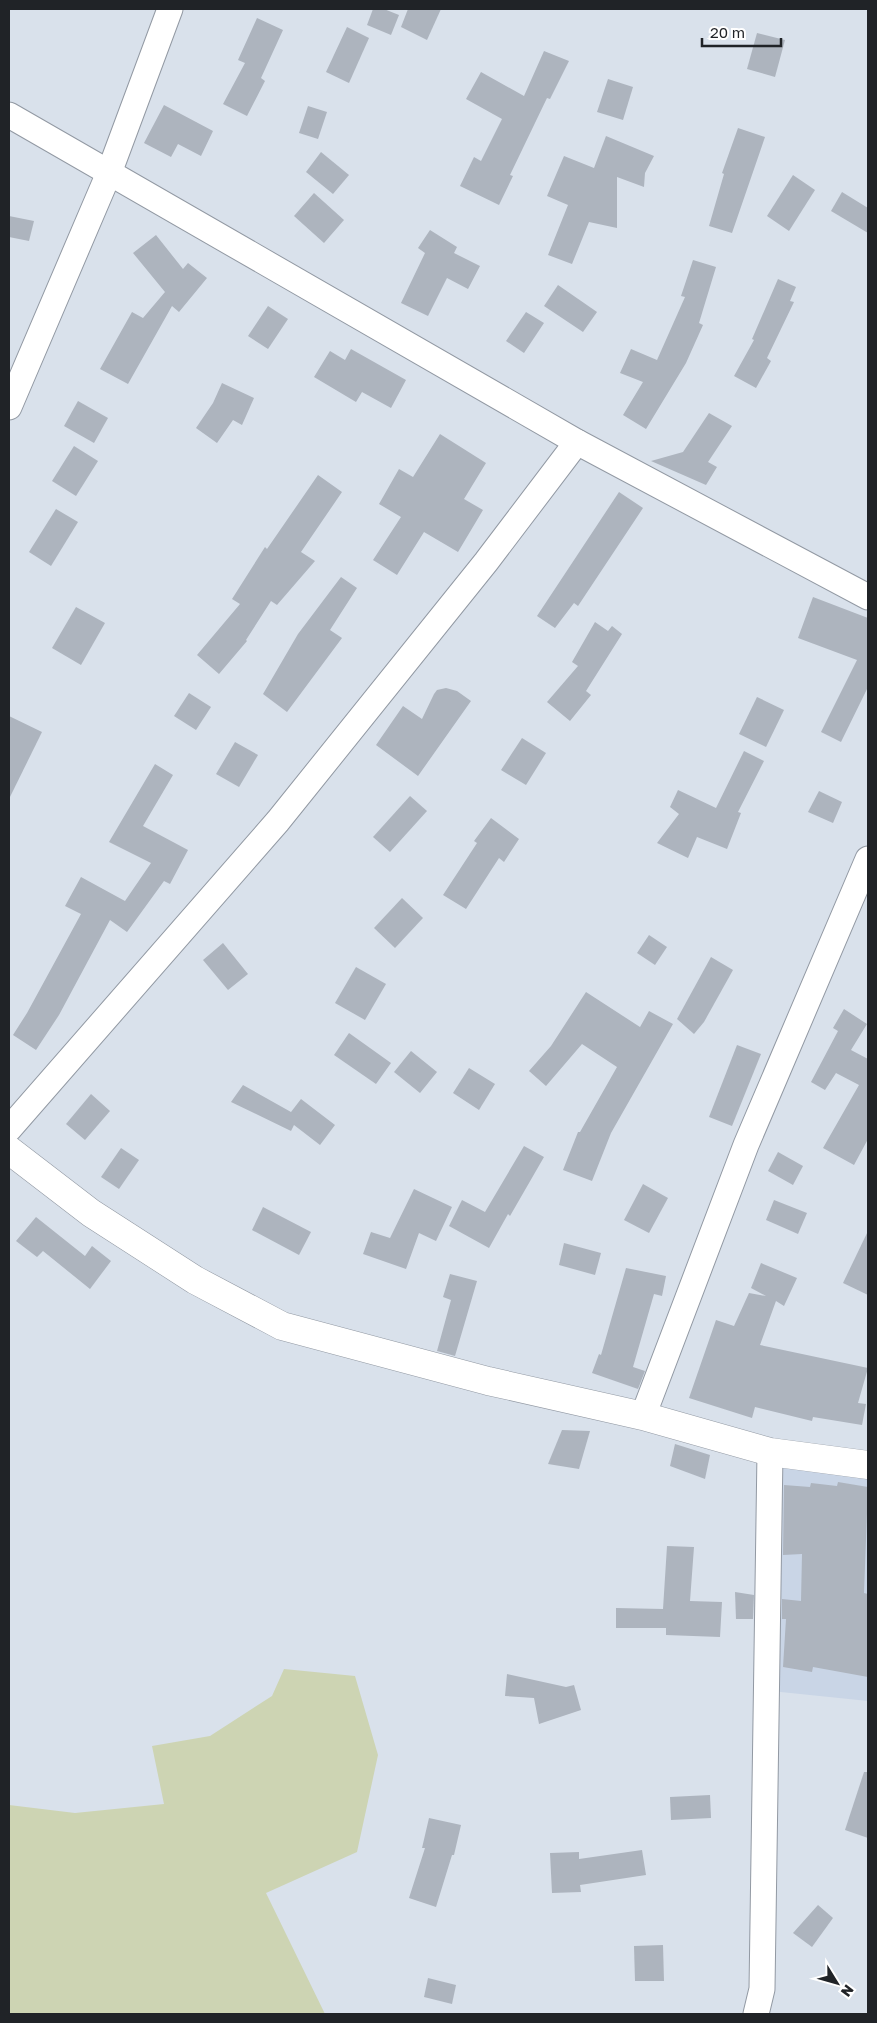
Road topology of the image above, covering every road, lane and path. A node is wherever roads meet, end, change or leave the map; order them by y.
1 (170, 9) edge
2 (9, 115) edge
3 (109, 173) junction
4 (9, 406) edge
5 (577, 442) junction
6 (868, 597) edge
7 (868, 859) edge
8 (9, 1129) edge
9 (9, 1150) edge
10 (643, 1416) junction
11 (770, 1452) junction
12 (868, 1465) edge
13 (756, 2014) edge

1 - 3 street
2 - 3 street
3 - 4 street
3 - 5 street
5 - 6 street
5 - 8 street
7 - 10 street
9 - 10 street
10 - 11 street
11 - 12 street
11 - 13 street

